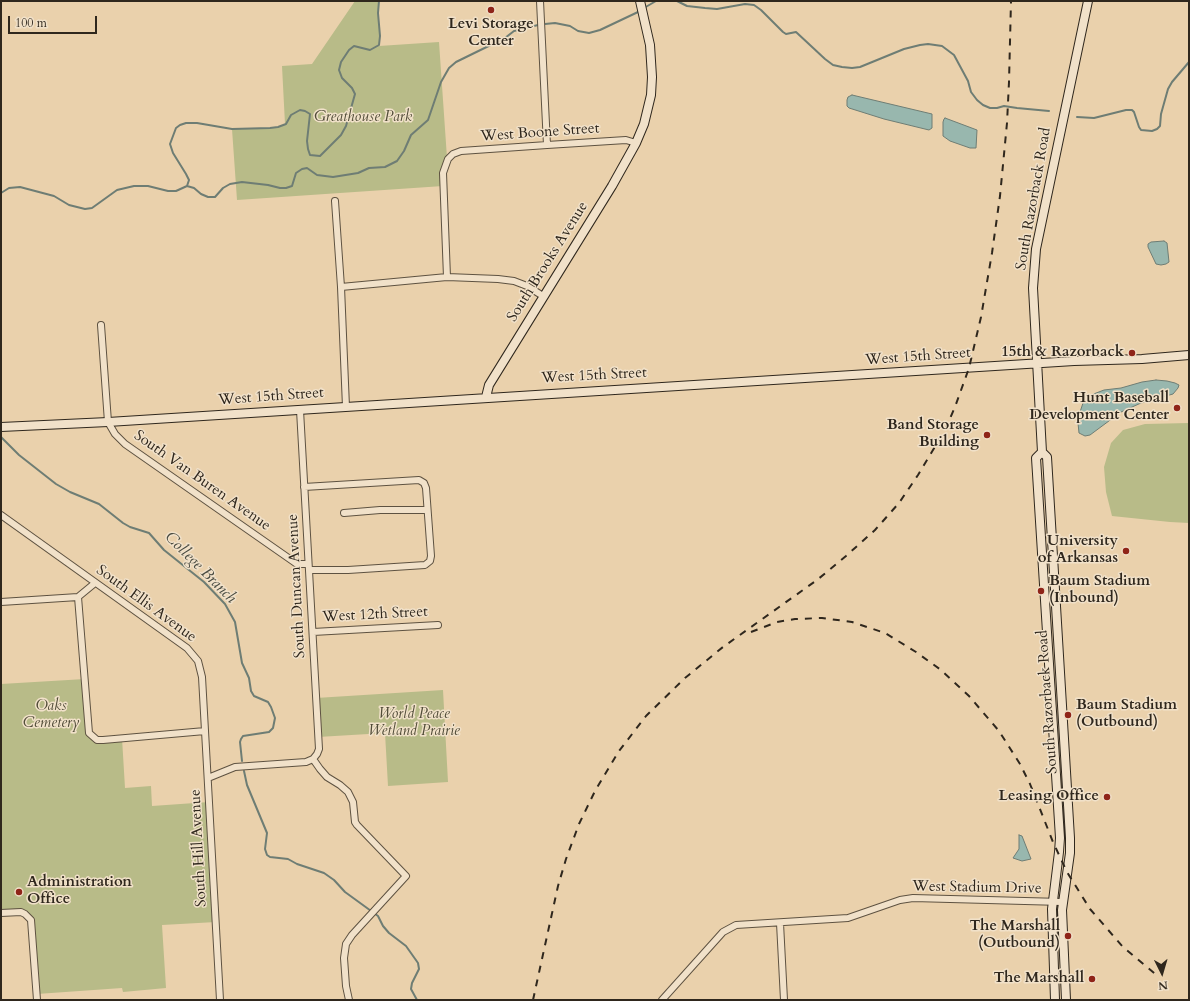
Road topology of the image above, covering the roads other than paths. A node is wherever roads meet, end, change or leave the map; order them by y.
1 (540, 1) edge
2 (640, 1) edge
3 (1088, 1) edge
4 (636, 143) junction
5 (547, 145) junction
6 (335, 201) dead end
7 (447, 277) junction
8 (341, 287) junction
9 (543, 296) junction
10 (101, 325) dead end
11 (1189, 355) edge
12 (1037, 363) junction
13 (486, 397) junction
14 (346, 407) junction
15 (300, 410) junction
16 (108, 422) junction
17 (1, 427) edge
18 (1042, 452) junction
19 (304, 488) junction
20 (427, 510) junction
21 (344, 513) dead end
22 (1, 515) edge
23 (309, 567) junction
24 (95, 583) junction
25 (78, 597) junction
26 (1, 602) edge
27 (438, 625) dead end
28 (313, 632) junction
29 (205, 732) junction
30 (313, 759) junction
31 (208, 778) junction
32 (1052, 902) junction
33 (1062, 902) junction
34 (1, 913) edge
35 (780, 923) junction
36 (37, 1000) edge
37 (220, 1000) edge
38 (349, 1000) edge
39 (662, 1000) edge
40 (784, 1000) edge
41 (1055, 1000) edge
42 (1066, 1000) edge

1 - 5 street
2 - 4 main road, South Brooks Avenue
3 - 12 main road, South Razorback Road
4 - 5 street, West Boone Street
4 - 9 main road, South Brooks Avenue
5 - 7 street, West Boone Street
6 - 8 street
7 - 8 street
7 - 9 street
8 - 14 street
9 - 13 main road, South Brooks Avenue
10 - 16 street
11 - 12 main road, West 15th Street
12 - 13 main road, West 15th Street
12 - 18 main road, South Razorback Road
13 - 14 main road, West 15th Street
14 - 15 main road, West 15th Street
15 - 16 main road, West 15th Street
15 - 19 street, South Duncan Avenue
16 - 17 main road, West 15th Street
16 - 23 street, South Van Buren Avenue
18 - 32 main road, South Razorback Road
18 - 33 main road, South Razorback Road
19 - 20 street
19 - 23 street, South Duncan Avenue
20 - 21 street
20 - 23 street, South Van Buren Avenue
22 - 24 street, South Ellis Avenue
23 - 28 street, South Duncan Avenue
24 - 25 street
24 - 29 street, South Ellis Avenue
25 - 26 street
25 - 29 street
27 - 28 street, West 12th Street
28 - 30 street, South Duncan Avenue
29 - 31 street, South Ellis Avenue
30 - 31 street, South Hill Avenue
30 - 38 street
31 - 37 street, South Hill Avenue
32 - 33 street, West Stadium Drive
32 - 35 street, West Stadium Drive
32 - 41 main road, South Razorback Road
33 - 42 main road, South Razorback Road
34 - 36 street
35 - 39 street, West Stadium Drive
35 - 40 street

